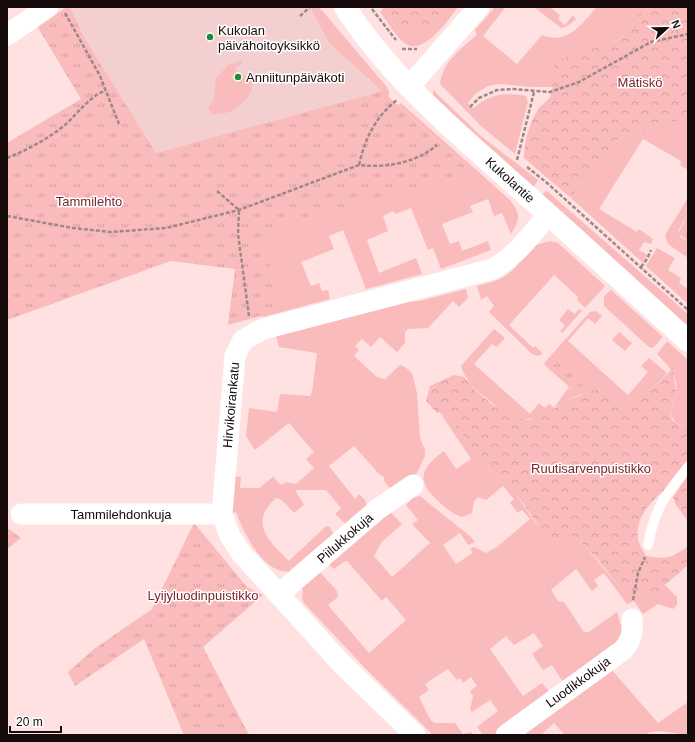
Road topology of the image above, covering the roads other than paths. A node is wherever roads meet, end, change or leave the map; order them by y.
1 (345, 7) edge
2 (479, 7) edge
3 (56, 8) edge
4 (7, 35) edge
5 (411, 85) junction
6 (548, 215) junction
7 (688, 341) edge
8 (688, 467) edge
9 (413, 485) dead end
10 (21, 514) dead end
11 (222, 514) junction
12 (648, 545) road end
13 (279, 594) junction
14 (632, 619) road end
15 (416, 735) edge
16 (506, 735) edge

1 - 5 street, Kukolantie
2 - 5 street
3 - 4 street
5 - 6 street, Kukolantie
6 - 7 street, Kukolantie
6 - 11 street, Hirvikoirankatu
8 - 12 lane
9 - 13 street, Piilukkokuja
10 - 11 street, Tammilehdonkuja
11 - 13 street, Hirvikoirankatu
13 - 15 street, Hirvikoirankatu
14 - 16 street, Luodikkokuja

